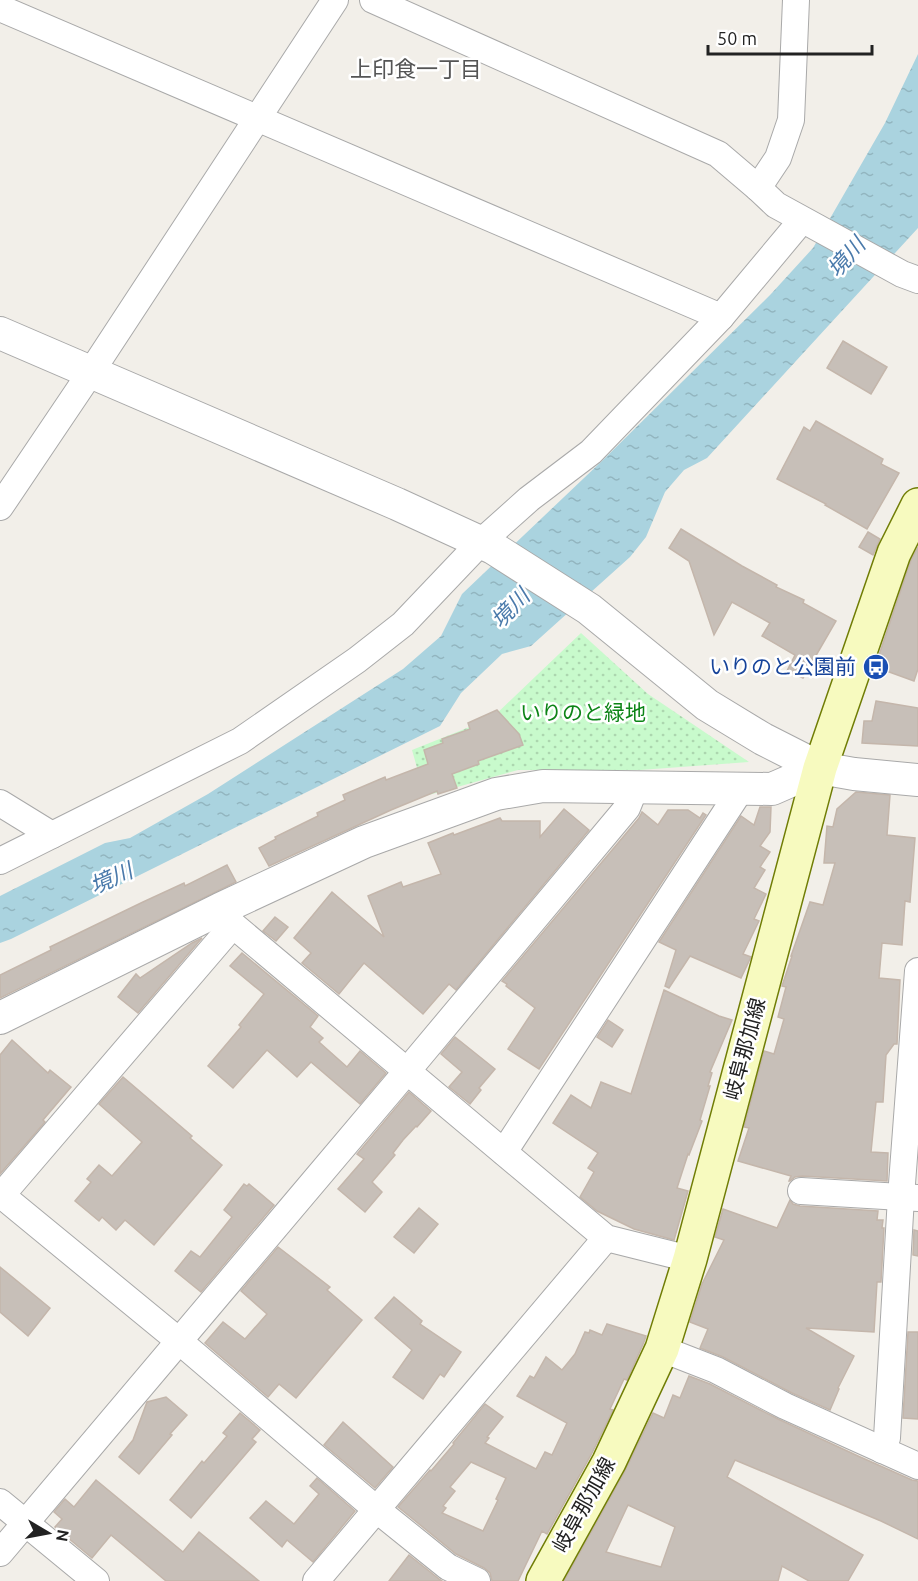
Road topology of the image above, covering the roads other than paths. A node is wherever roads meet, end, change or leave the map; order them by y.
1 (335, 0) edge
2 (373, 0) edge
3 (796, 0) edge
4 (0, 8) edge
5 (258, 118) junction
6 (758, 188) junction
7 (807, 223) junction
8 (910, 277) edge
9 (721, 318) junction
10 (0, 333) edge
11 (91, 372) junction
12 (918, 504) edge
13 (0, 507) edge
14 (487, 545) junction
15 (820, 768) junction
16 (918, 780) edge
17 (635, 788) junction
18 (741, 789) junction
19 (0, 803) edge
20 (52, 835) junction
21 (0, 861) edge
22 (227, 917) junction
23 (918, 971) edge
24 (0, 1018) edge
25 (408, 1071) junction
26 (504, 1152) junction
27 (801, 1191) dead end
28 (0, 1195) edge
29 (910, 1198) edge
30 (606, 1238) junction
31 (690, 1259) junction
32 (179, 1341) junction
33 (662, 1349) junction
34 (882, 1450) junction
35 (918, 1466) edge
36 (0, 1502) edge
37 (376, 1509) junction
38 (25, 1523) junction
39 (0, 1553) edge
40 (96, 1581) edge
41 (315, 1581) edge
42 (477, 1581) edge
43 (543, 1581) edge

1 - 5 street
2 - 6 street
3 - 6 street
4 - 5 street
5 - 9 street
5 - 11 street
6 - 7 street
7 - 8 street
7 - 9 street
9 - 14 street
10 - 11 street
11 - 13 street
11 - 14 street
12 - 15 main road, 岐阜那加線
14 - 15 street
14 - 20 street
15 - 16 street
15 - 18 street
15 - 31 main road, 岐阜那加線
17 - 18 street
17 - 22 street
17 - 25 street
18 - 26 street
19 - 20 street
20 - 21 street
22 - 24 street
22 - 25 street
22 - 28 street
23 - 29 street
25 - 26 street
25 - 32 street
26 - 30 street
27 - 29 street
28 - 32 street
29 - 34 street
30 - 31 street
30 - 37 street
31 - 33 main road, 岐阜那加線
32 - 37 street
32 - 38 street
33 - 34 street
33 - 43 main road, 岐阜那加線
34 - 35 street
36 - 38 street
37 - 41 street
37 - 42 street
38 - 39 street
38 - 40 street

